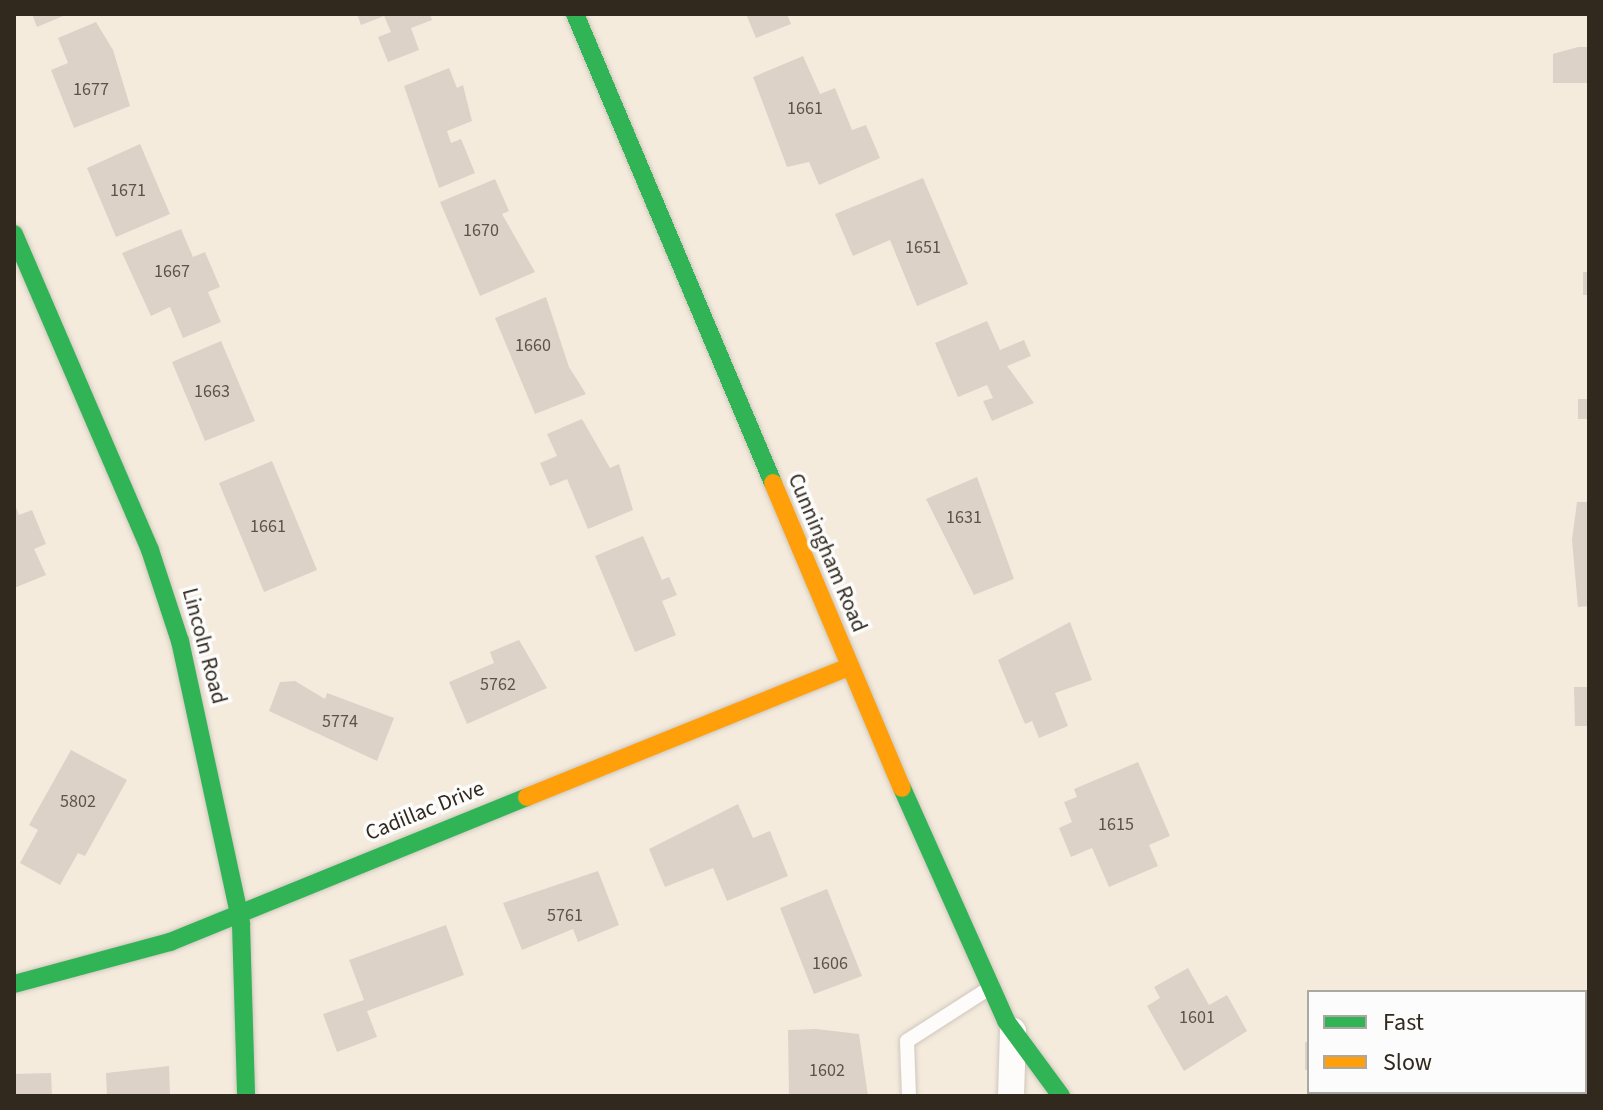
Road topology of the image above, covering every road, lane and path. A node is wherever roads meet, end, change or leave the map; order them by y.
1 (575, 14) edge
2 (14, 234) edge
3 (848, 667) junction
4 (238, 912) junction
5 (14, 984) edge
6 (989, 989) junction
7 (1013, 1031) junction
8 (246, 1096) edge
9 (909, 1096) edge
10 (1011, 1096) edge
11 (1061, 1096) edge

1 - 3 street, Cunningham Road
2 - 4 street, Lincoln Road
3 - 4 street, Cadillac Drive
3 - 6 street, Cunningham Road
4 - 5 street, Cadillac Drive
4 - 8 street, Lincoln Road
6 - 7 street, Cunningham Road
6 - 9 lane
7 - 10 street
7 - 11 street, Cunningham Road

